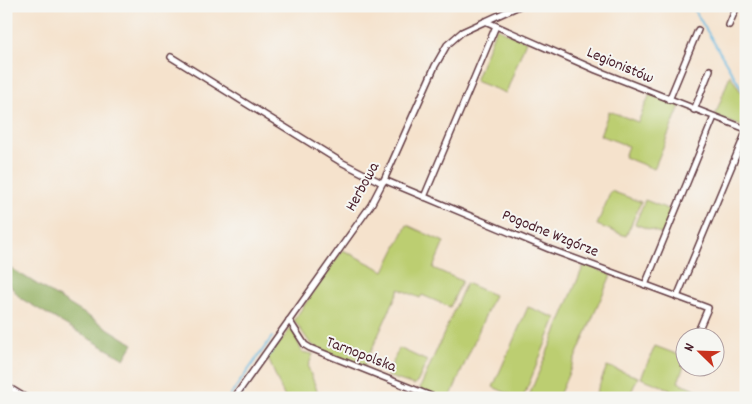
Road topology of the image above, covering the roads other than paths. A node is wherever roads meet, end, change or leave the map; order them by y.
1 (519, 6) edge
2 (736, 6) edge
3 (485, 21) junction
4 (728, 25) dead end
5 (496, 26) junction
6 (698, 30) dead end
7 (171, 57) dead end
8 (710, 70) dead end
9 (669, 100) junction
10 (694, 110) junction
11 (714, 117) junction
12 (746, 131) edge
13 (383, 181) junction
14 (424, 197) junction
15 (645, 285) junction
16 (677, 297) junction
17 (290, 320) junction
18 (700, 326) edge
19 (6, 386) edge
20 (26, 398) edge
21 (234, 398) edge
22 (436, 398) edge

1 - 3 street, Herbowa
2 - 4 street
3 - 5 street, Legionistów
3 - 13 street, Herbowa
5 - 9 street, Legionistów
5 - 14 street
6 - 9 street
7 - 13 street, Pogodne Wzgórze
8 - 10 street
9 - 10 street, Legionistów
10 - 11 street, Legionistów
11 - 12 street, Legionistów
11 - 15 street
12 - 16 street
13 - 14 street, Pogodne Wzgórze
13 - 17 street, Herbowa
14 - 15 street, Pogodne Wzgórze
15 - 16 street, Pogodne Wzgórze
16 - 18 street, Pogodne Wzgórze
17 - 21 street, Herbowa
17 - 22 street, Tarnopolska
19 - 20 street

